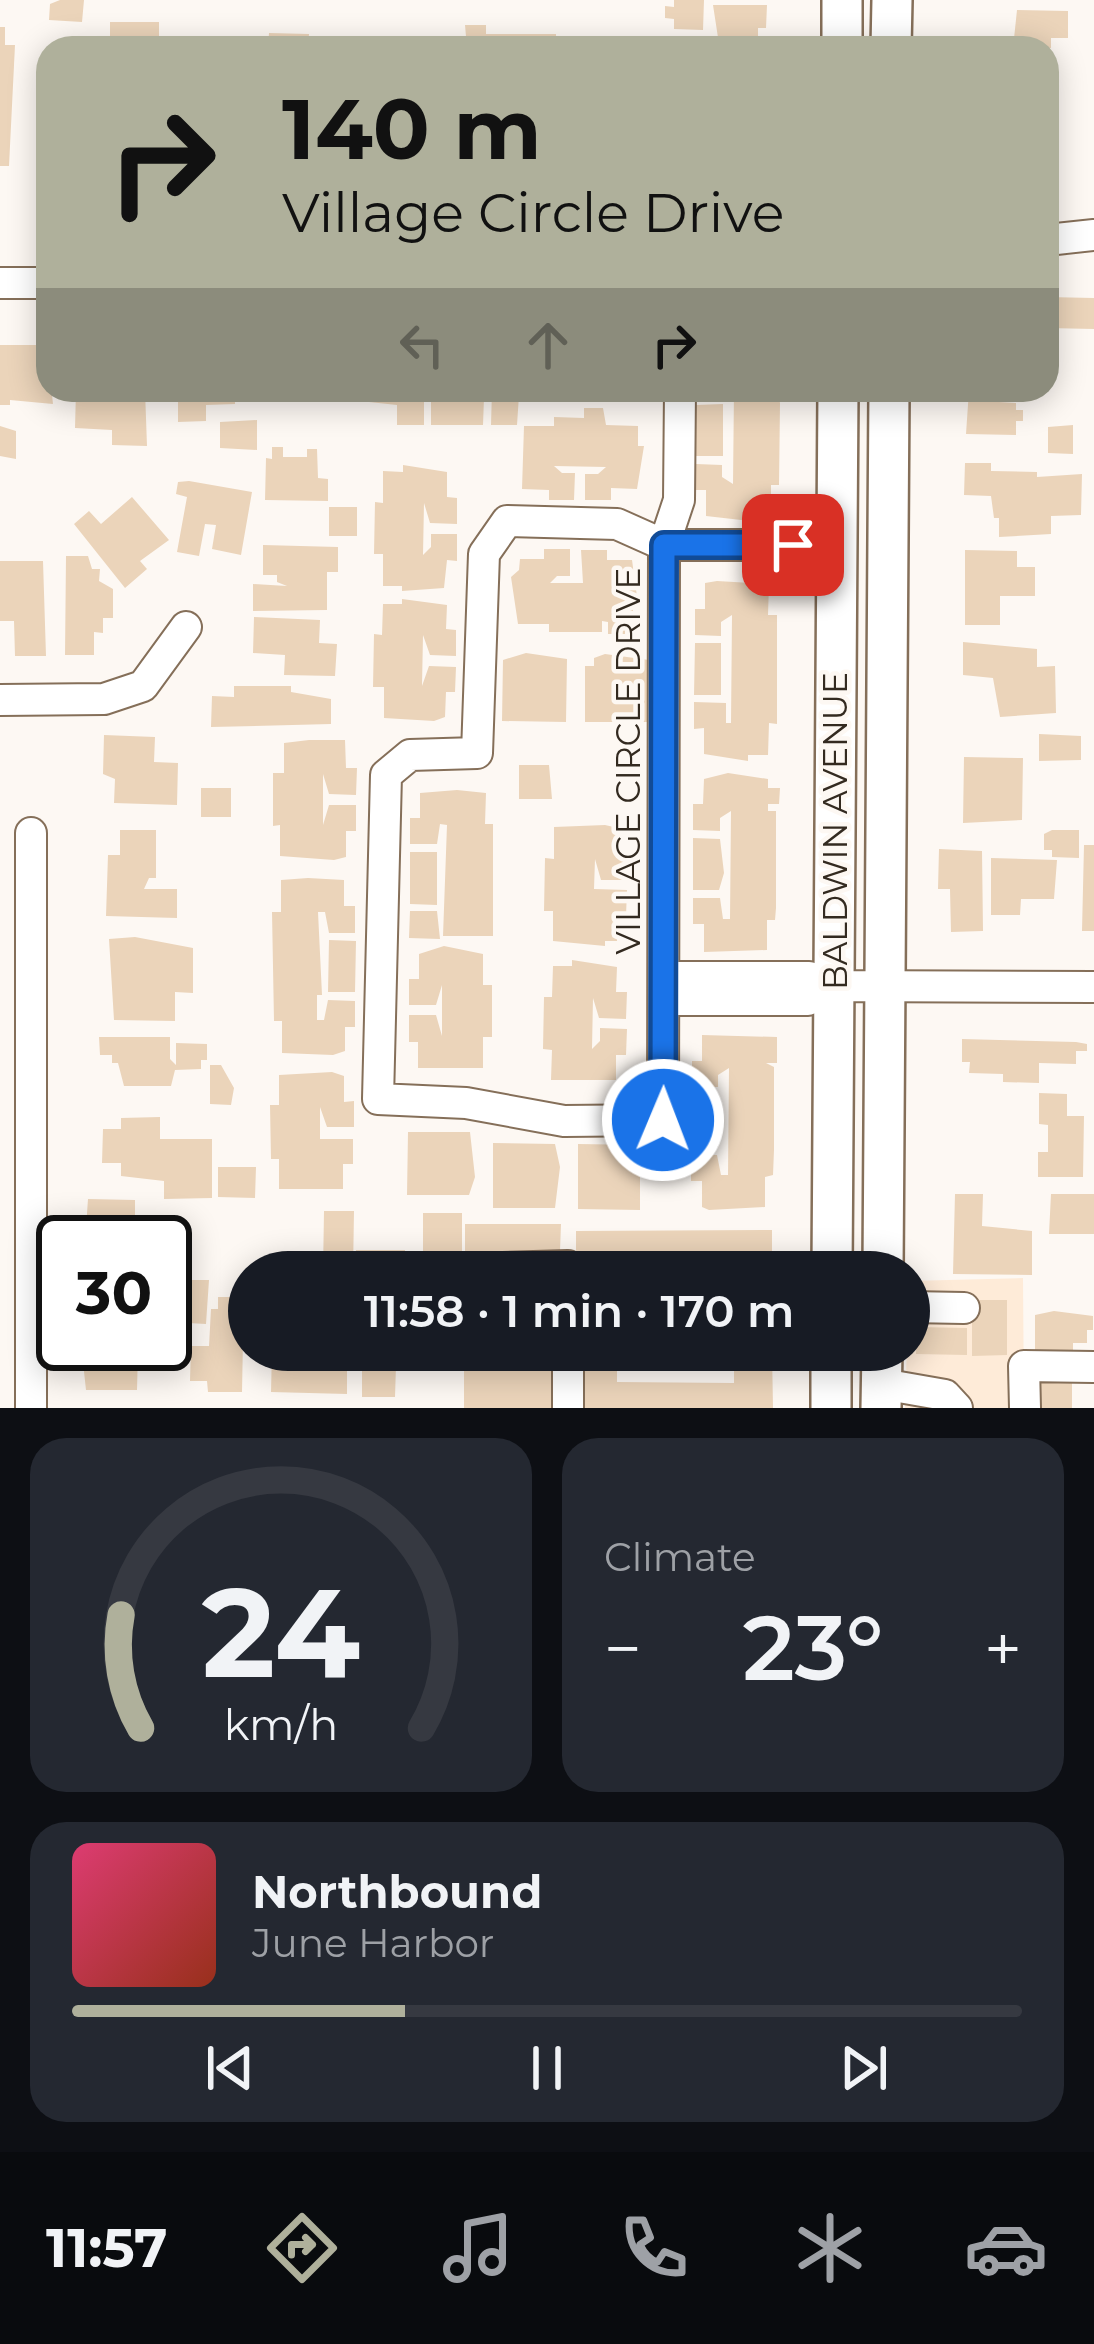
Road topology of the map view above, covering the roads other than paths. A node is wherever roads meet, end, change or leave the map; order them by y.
1 (842, 0) edge
2 (892, 0) edge
3 (842, 36) edge
4 (891, 36) edge
5 (1094, 235) edge
6 (1059, 239) edge
7 (0, 283) edge
8 (36, 283) edge
9 (680, 402) edge
10 (838, 402) edge
11 (890, 402) edge
12 (664, 545) junction
13 (836, 545) junction
14 (186, 627) dead end
15 (0, 700) edge
16 (32, 833) dead end
17 (835, 986) junction
18 (885, 987) junction
19 (1094, 987) edge
20 (664, 988) junction
21 (832, 1251) edge
22 (883, 1251) edge
23 (930, 1307) edge
24 (964, 1308) dead end
25 (1094, 1367) edge
26 (568, 1371) edge
27 (831, 1371) edge
28 (882, 1381) edge
29 (31, 1408) edge
30 (568, 1408) edge
31 (831, 1408) edge
32 (957, 1408) edge
33 (1025, 1408) edge

1 - 3 main road
2 - 4 main road
5 - 6 street
7 - 8 street
9 - 12 street
10 - 13 main road, BALDWIN AVENUE
11 - 18 main road, BALDWIN AVENUE
12 - 13 street, VILLAGE CIRCLE DRIVE
12 - 20 street, VILLAGE CIRCLE DRIVE
12 - 20 street, VILLAGE CIRCLE DRIVE
13 - 17 main road, BALDWIN AVENUE
14 - 15 street
16 - 29 street
17 - 18 street, VILLAGE CIRCLE DRIVE
17 - 20 street, VILLAGE CIRCLE DRIVE
17 - 21 main road, BALDWIN AVENUE
18 - 19 street, VILLAGE CIRCLE DRIVE
18 - 22 main road, BALDWIN AVENUE
23 - 24 street
25 - 33 street
26 - 30 street
27 - 31 main road
28 - 32 street

